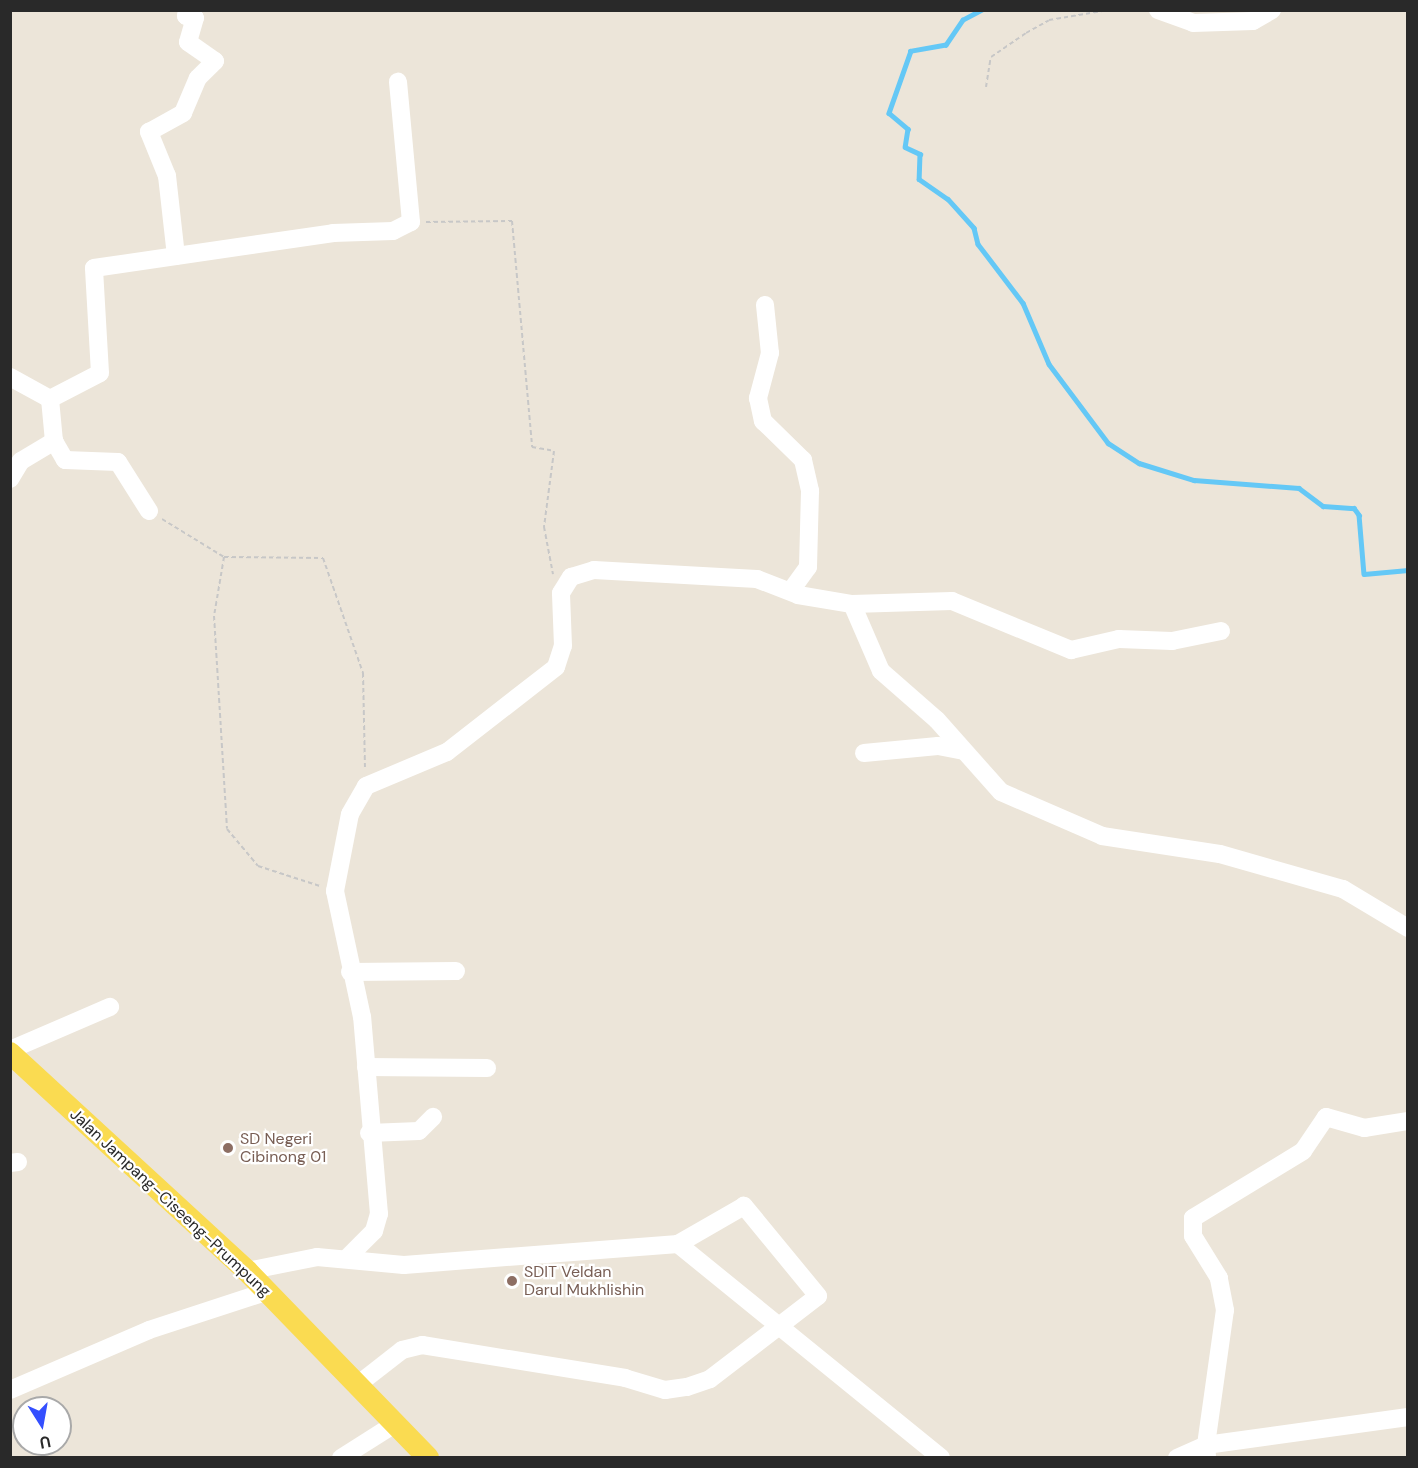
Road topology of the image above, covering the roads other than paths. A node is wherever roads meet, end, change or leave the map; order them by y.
1 (187, 10) edge
2 (1158, 10) edge
3 (1272, 10) edge
4 (398, 82) dead end
5 (176, 256) junction
6 (765, 305) dead end
7 (10, 377) edge
8 (50, 399) junction
9 (54, 441) junction
10 (10, 479) edge
11 (149, 511) road end
12 (791, 591) junction
13 (852, 604) junction
14 (1221, 631) dead end
15 (963, 751) junction
16 (864, 753) dead end
17 (1407, 928) edge
18 (456, 971) dead end
19 (350, 972) junction
20 (110, 1007) dead end
21 (10, 1052) edge
22 (366, 1067) junction
23 (487, 1068) dead end
24 (433, 1117) dead end
25 (1407, 1121) edge
26 (369, 1134) junction
27 (678, 1244) junction
28 (347, 1258) junction
29 (247, 1271) junction
30 (265, 1292) junction
31 (781, 1323) junction
32 (356, 1386) junction
33 (10, 1390) edge
34 (1407, 1417) edge
35 (393, 1425) junction
36 (1207, 1451) edge
37 (341, 1458) edge
38 (428, 1458) edge
39 (941, 1458) edge
40 (1177, 1458) edge

1 - 5 street
2 - 3 street
4 - 5 street
5 - 8 street
6 - 12 street
7 - 8 street
8 - 9 street
9 - 10 street
9 - 11 street
12 - 13 street
12 - 19 street
13 - 14 street
13 - 15 street
15 - 16 street
15 - 17 street
18 - 19 street
19 - 22 street
20 - 21 street
21 - 29 main road, Jalan Jampang–Ciseeng–Prumpung
22 - 23 street
22 - 26 street
24 - 26 street
25 - 36 street
26 - 28 street
27 - 28 street
27 - 31 street
27 - 31 street
28 - 29 street
29 - 30 main road, Jalan Jampang–Ciseeng–Prumpung
30 - 32 main road, Jalan Jampang–Ciseeng–Prumpung
30 - 33 street
31 - 32 street
31 - 39 street
32 - 35 main road, Jalan Jampang–Ciseeng–Prumpung
34 - 36 street
35 - 37 street
35 - 38 main road, Jalan Jampang–Ciseeng–Prumpung
36 - 40 street

